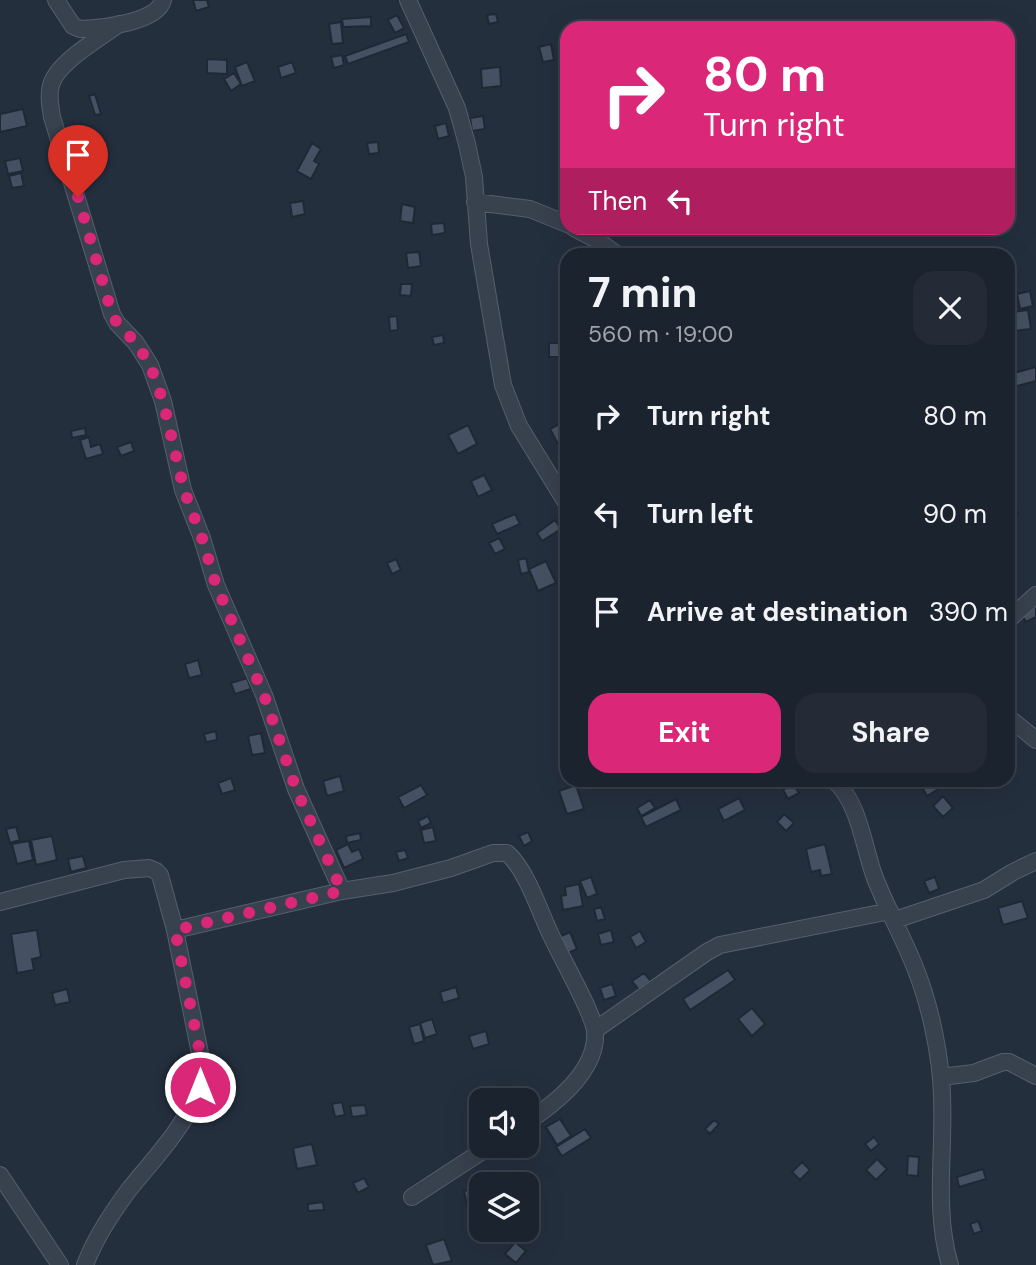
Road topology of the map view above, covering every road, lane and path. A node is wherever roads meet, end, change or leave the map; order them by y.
1 (56, 0) edge
2 (163, 0) edge
3 (408, 0) edge
4 (119, 24) junction
5 (475, 202) junction
6 (560, 221) edge
7 (587, 235) edge
8 (608, 248) edge
9 (560, 493) edge
10 (1036, 596) edge
11 (1015, 614) edge
12 (1015, 722) edge
13 (1036, 740) edge
14 (839, 787) edge
15 (1036, 861) edge
16 (342, 891) junction
17 (0, 902) edge
18 (892, 916) junction
19 (175, 930) junction
20 (595, 1030) junction
21 (1036, 1076) edge
22 (941, 1077) junction
23 (539, 1112) edge
24 (472, 1158) edge
25 (0, 1175) edge
26 (412, 1198) dead end
27 (60, 1265) edge
28 (85, 1265) edge
29 (950, 1265) edge

1 - 4 street
2 - 4 street
3 - 5 street
4 - 16 street
5 - 6 street
5 - 9 street
7 - 8 street
10 - 11 street
12 - 13 street
14 - 18 street
15 - 18 street
16 - 19 street
16 - 20 street
17 - 19 street
18 - 20 street
18 - 22 street
19 - 28 street
20 - 23 street
21 - 22 street
22 - 29 street
24 - 26 street
25 - 27 street

